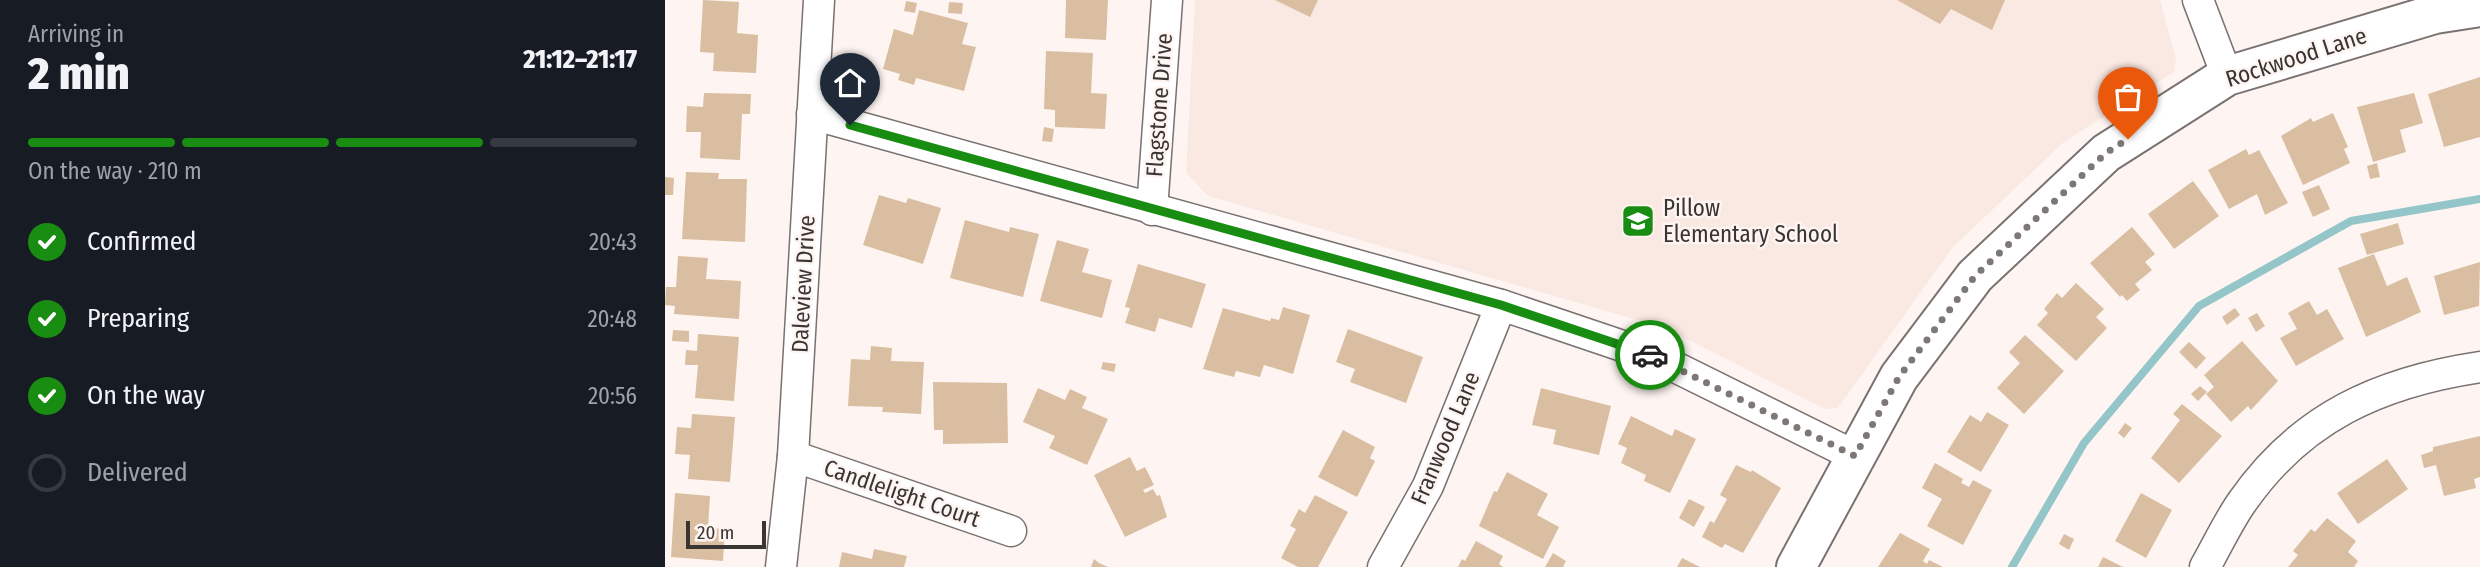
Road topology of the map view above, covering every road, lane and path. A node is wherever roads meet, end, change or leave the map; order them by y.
1 (819, 0) edge
2 (1167, 0) edge
3 (2198, 0) edge
4 (2480, 7) edge
5 (2227, 76) junction
6 (812, 114) junction
7 (1151, 210) junction
8 (1501, 305) junction
9 (2480, 366) edge
10 (793, 456) junction
11 (1855, 456) junction
12 (1011, 531) dead end
13 (781, 567) edge
14 (1383, 567) edge
15 (1796, 567) edge
16 (2205, 567) edge

1 - 6 street, Daleview Drive
2 - 7 street, Flagstone Drive
3 - 5 street
4 - 5 street, Rockwood Lane
5 - 11 street, Rockwood Lane
6 - 7 street
6 - 10 street, Daleview Drive
7 - 8 street
8 - 11 street
8 - 14 street, Franwood Lane
9 - 16 street
10 - 12 street, Candlelight Court
10 - 13 street, Daleview Drive
11 - 15 street, Rockwood Lane

